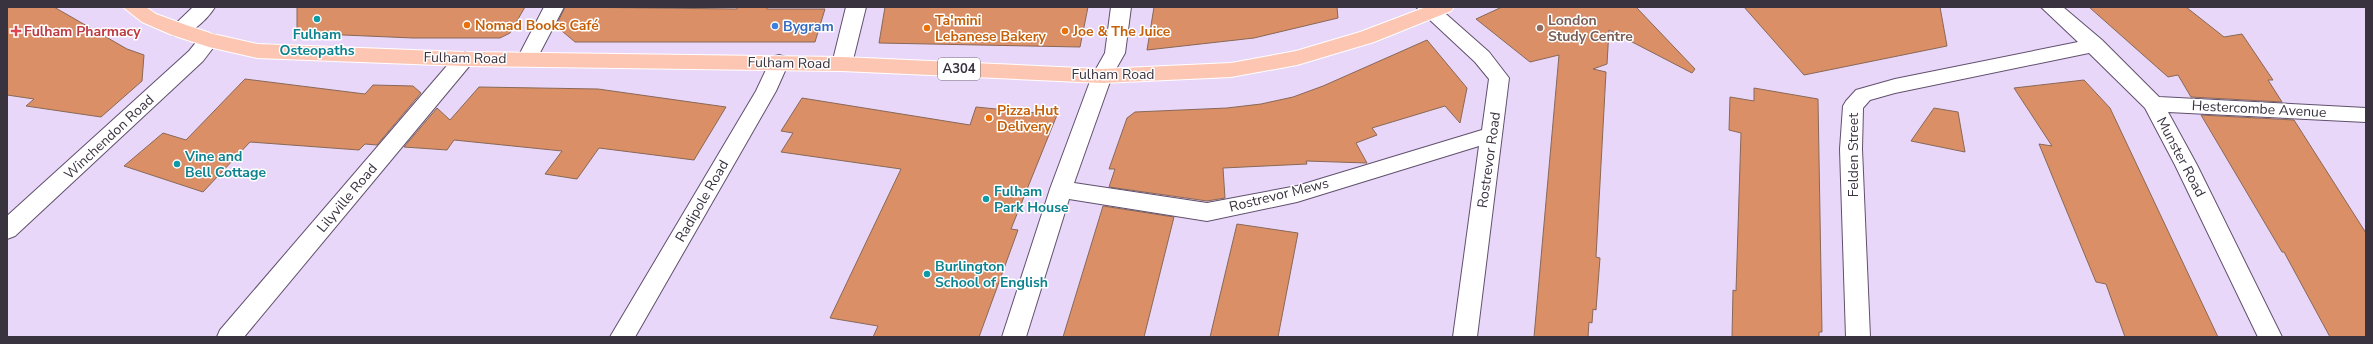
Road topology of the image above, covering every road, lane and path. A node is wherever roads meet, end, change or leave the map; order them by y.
1 (133, 7) edge
2 (205, 7) edge
3 (554, 7) edge
4 (856, 7) edge
5 (1121, 7) edge
6 (2051, 7) edge
7 (1434, 9) edge
8 (179, 30) junction
9 (209, 40) junction
10 (2095, 45) junction
11 (464, 59) junction
12 (527, 59) junction
13 (779, 62) junction
14 (842, 64) junction
15 (1102, 76) junction
16 (2153, 104) junction
17 (2366, 116) edge
18 (1493, 134) junction
19 (1061, 189) junction
20 (7, 230) edge
21 (229, 337) edge
22 (622, 337) edge
23 (1014, 337) edge
24 (1465, 337) edge
25 (1858, 337) edge
26 (2270, 337) edge

1 - 8 main road, Fulham Road / A304
2 - 8 street
3 - 12 street
4 - 14 street
5 - 15 street
6 - 10 street, Munster Road
7 - 15 main road, Fulham Road / A304
7 - 18 street, Rostrevor Road
8 - 9 main road, Fulham Road / A304
9 - 11 main road, Fulham Road / A304
9 - 20 street, Winchendon Road
10 - 16 street, Munster Road
10 - 25 street, Felden Street
11 - 12 main road, Fulham Road / A304
11 - 21 street, Lilyville Road
12 - 13 main road, Fulham Road / A304
13 - 14 main road, Fulham Road / A304
13 - 22 street, Radipole Road
14 - 15 main road, Fulham Road / A304
15 - 19 street
16 - 17 street, Hestercombe Avenue
16 - 26 street, Munster Road
18 - 19 street, Rostrevor Mews
18 - 24 street, Rostrevor Road
19 - 23 street

